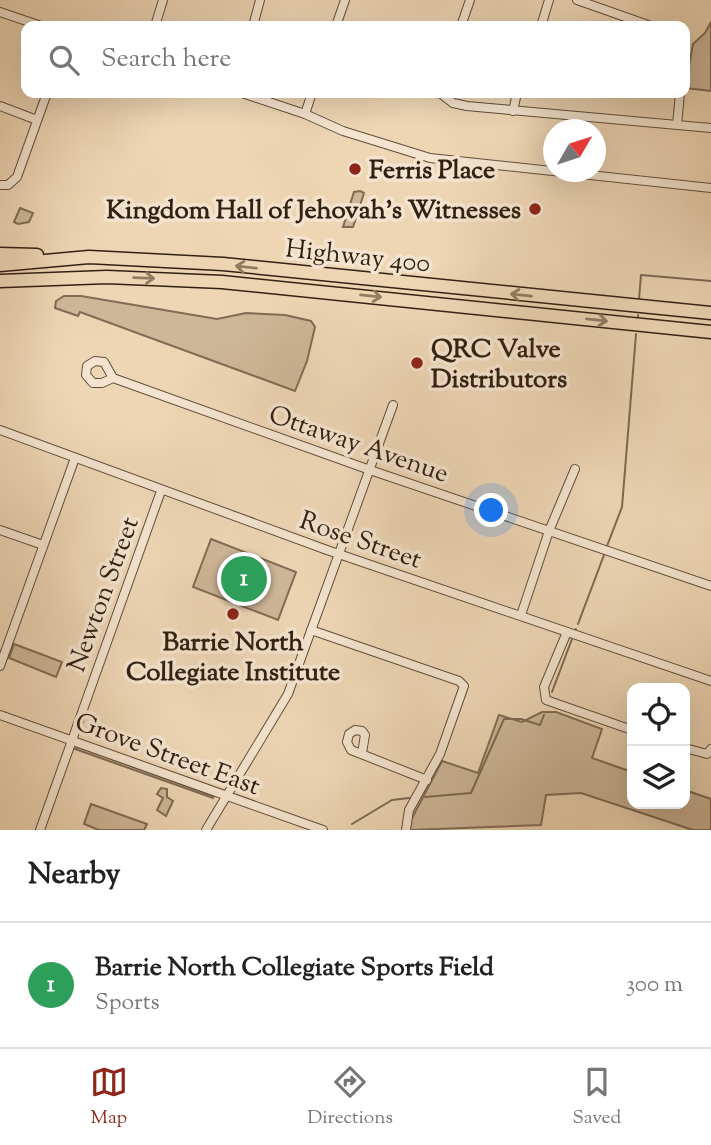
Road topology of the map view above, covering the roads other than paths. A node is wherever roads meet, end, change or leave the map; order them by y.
1 (163, 0) edge
2 (260, 0) edge
3 (345, 0) edge
4 (470, 0) edge
5 (549, 0) edge
6 (577, 0) edge
7 (0, 12) edge
8 (26, 21) edge
9 (157, 21) edge
10 (254, 21) edge
11 (338, 21) edge
12 (463, 21) edge
13 (543, 21) edge
14 (637, 21) edge
15 (45, 98) edge
16 (257, 98) edge
17 (310, 98) edge
18 (444, 98) edge
19 (516, 98) edge
20 (680, 98) edge
21 (0, 106) edge
22 (513, 111) junction
23 (305, 114) junction
24 (37, 120) junction
25 (677, 125) junction
26 (711, 128) edge
27 (0, 185) edge
28 (711, 188) edge
29 (0, 254) edge
30 (89, 257) junction
31 (0, 265) edge
32 (76, 277) junction
33 (0, 281) edge
34 (0, 289) edge
35 (711, 313) edge
36 (711, 332) edge
37 (113, 378) dead end
38 (393, 405) dead end
39 (0, 430) edge
40 (75, 458) junction
41 (575, 468) dead end
42 (370, 470) junction
43 (161, 491) junction
44 (0, 530) edge
45 (549, 531) junction
46 (43, 545) junction
47 (339, 554) junction
48 (711, 586) edge
49 (522, 615) junction
50 (312, 630) junction
51 (567, 632) junction
52 (0, 666) edge
53 (711, 681) edge
54 (0, 715) edge
55 (627, 728) edge
56 (72, 742) junction
57 (711, 749) edge
58 (690, 750) edge
59 (362, 753) dead end
60 (427, 780) junction
61 (225, 796) junction
62 (40, 830) edge
63 (206, 830) edge
64 (323, 830) edge
65 (406, 830) edge

1 - 9 street
2 - 10 street
3 - 11 street
4 - 12 street
5 - 13 street
6 - 14 street
7 - 8 street
15 - 24 street
16 - 23 street
17 - 23 street
18 - 22 street
19 - 22 street
20 - 25 street
21 - 24 street
22 - 25 street
23 - 28 street
24 - 27 street
25 - 26 street
29 - 30 highway
30 - 31 highway, Highway 400
35 -> 30 highway, Highway 400
32 - 33 highway, Highway 400
32 - 34 highway
32 -> 36 highway, Highway 400
37 - 42 street, Ottaway Avenue
38 - 42 street
39 - 40 street, Rose Street
40 - 43 street, Rose Street
40 - 46 street
41 - 45 street
42 - 45 street, Ottaway Avenue
42 - 47 street
43 - 47 street, Rose Street
43 - 56 street, Newton Street
44 - 46 street
45 - 48 street, Ottaway Avenue
45 - 49 street
46 - 52 street
47 - 49 street, Rose Street
47 - 50 street
49 - 51 street, Rose Street
50 - 60 street
50 - 61 street
51 - 53 street, Rose Street
51 - 55 street
54 - 56 street, Grove Street East
56 - 61 street, Grove Street East
56 - 62 street, Newton Street
57 - 58 street
59 - 60 street
60 - 65 street
61 - 63 street
61 - 64 street, Grove Street East

